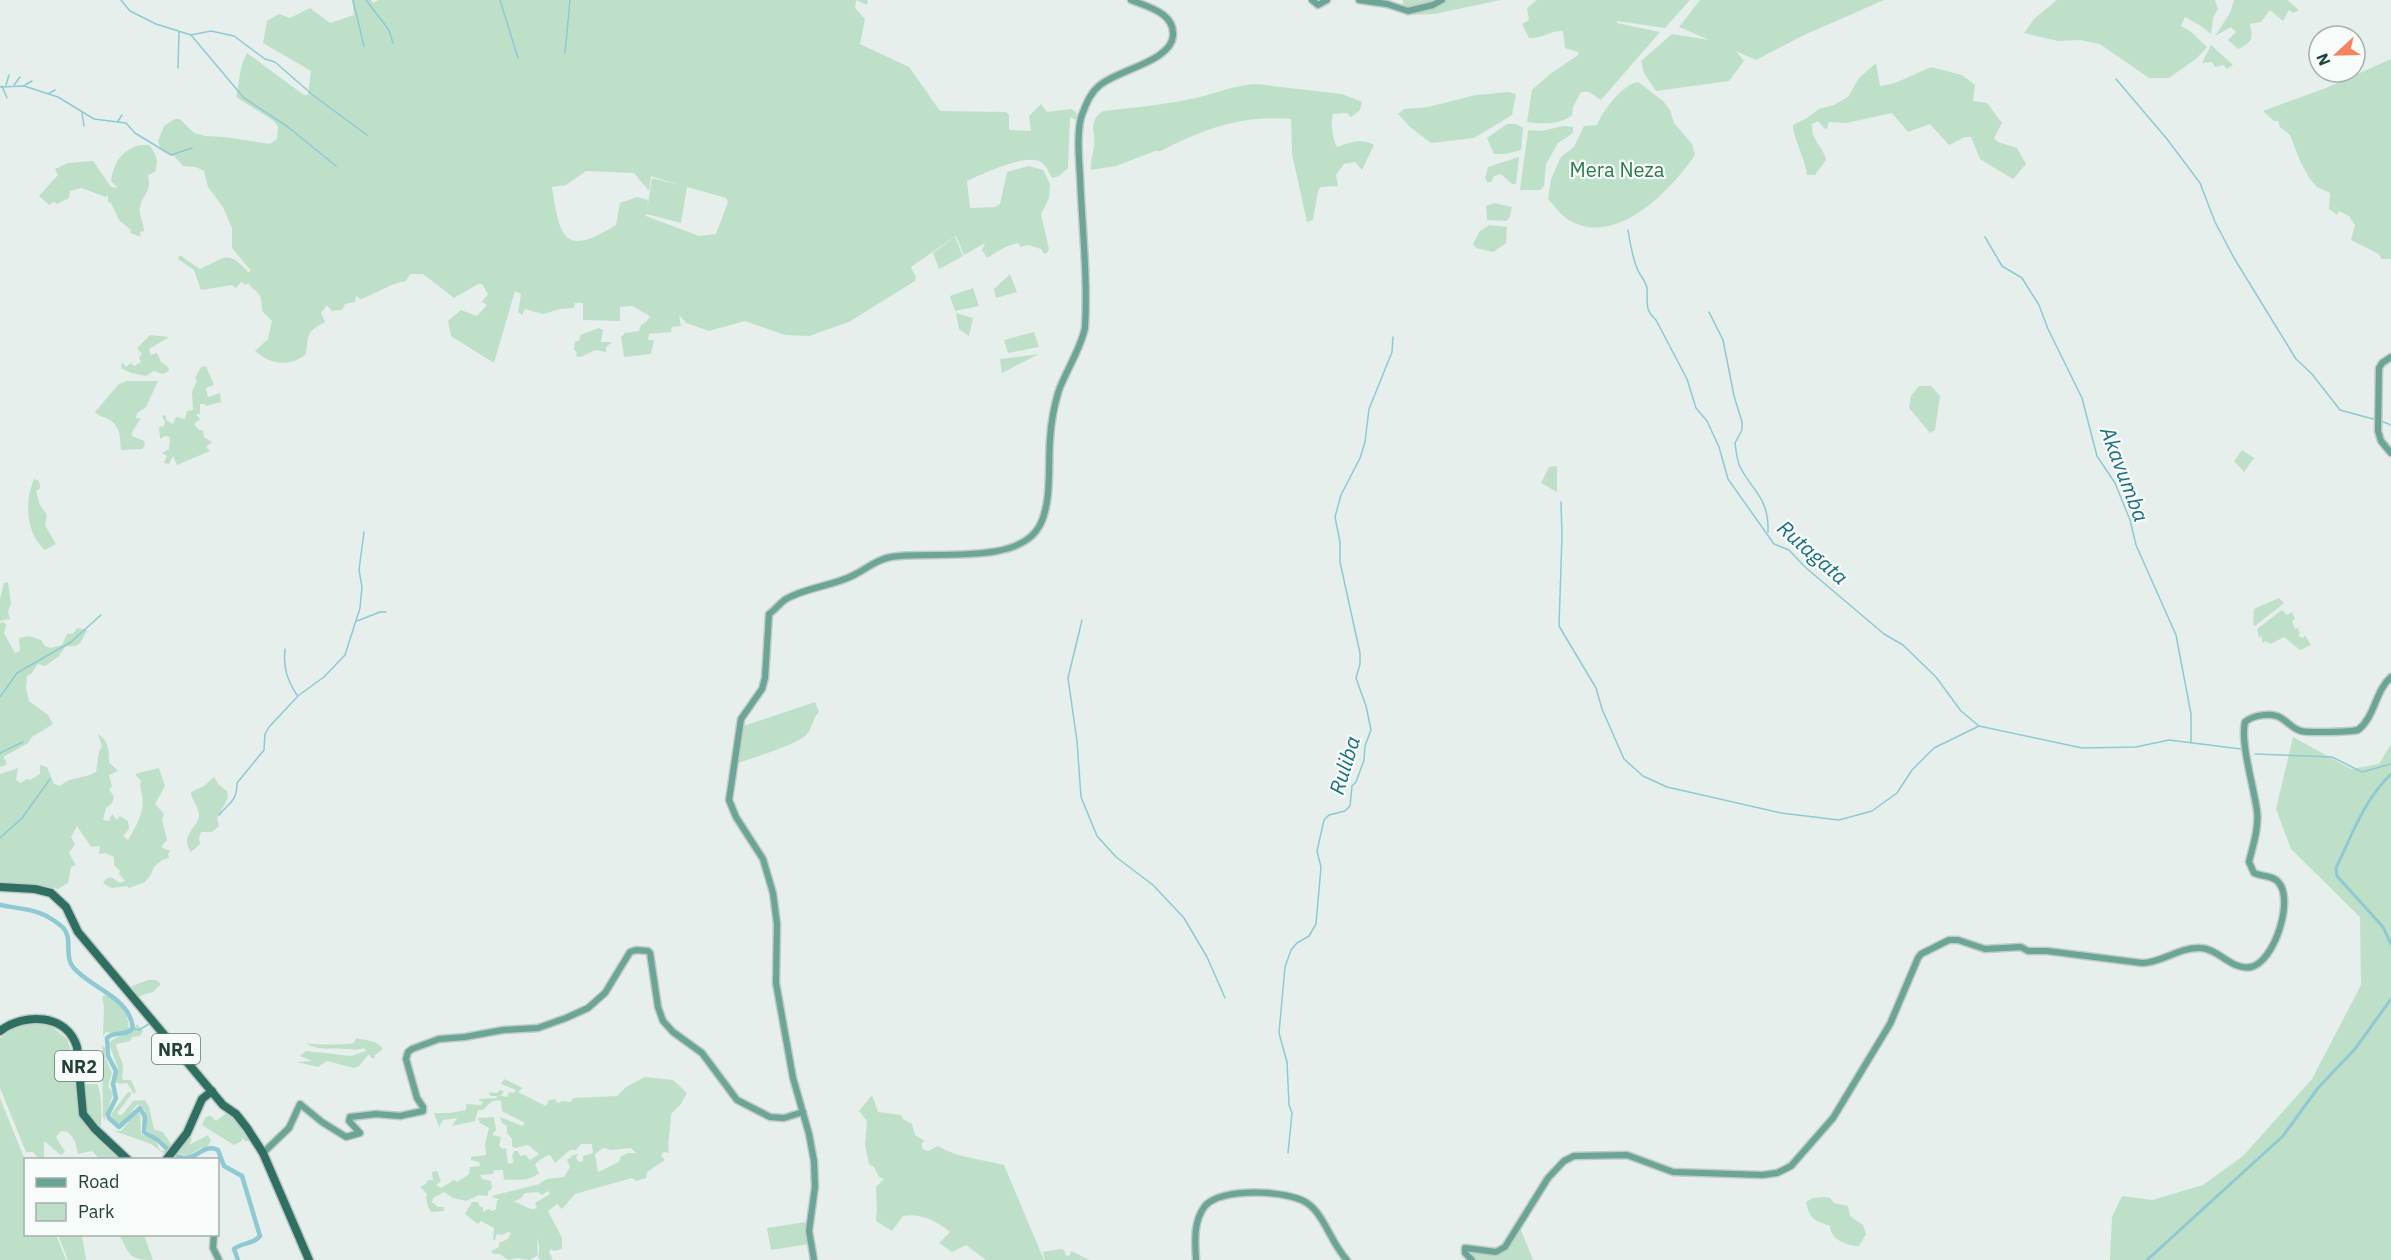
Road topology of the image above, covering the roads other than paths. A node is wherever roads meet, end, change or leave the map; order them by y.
1 (1131, 0) edge
2 (1312, 0) edge
3 (1327, 0) edge
4 (1359, 0) edge
5 (1442, 0) edge
6 (2391, 357) edge
7 (2391, 453) edge
8 (2391, 677) edge
9 (0, 887) edge
10 (0, 1031) edge
11 (199, 1078) junction
12 (213, 1093) junction
13 (202, 1102) junction
14 (223, 1105) junction
15 (803, 1112) junction
16 (263, 1153) junction
17 (126, 1158) edge
18 (168, 1158) edge
19 (214, 1236) edge
20 (219, 1260) edge
21 (309, 1260) edge
22 (814, 1260) edge
23 (1196, 1260) edge
24 (1347, 1260) edge
25 (1472, 1260) edge

1 - 15 main road
2 - 3 main road
4 - 5 main road
6 - 7 main road
8 - 25 main road
9 - 11 highway, NR1
10 - 17 highway, NR2 / NR2
11 - 12 highway, NR1
11 - 13 highway
12 - 13 highway
12 - 14 highway, NR1
13 - 14 highway
13 - 18 highway
14 - 16 highway, NR1
15 - 16 main road
15 - 22 main road
16 - 21 highway, NR1
19 - 20 main road
23 - 24 main road

